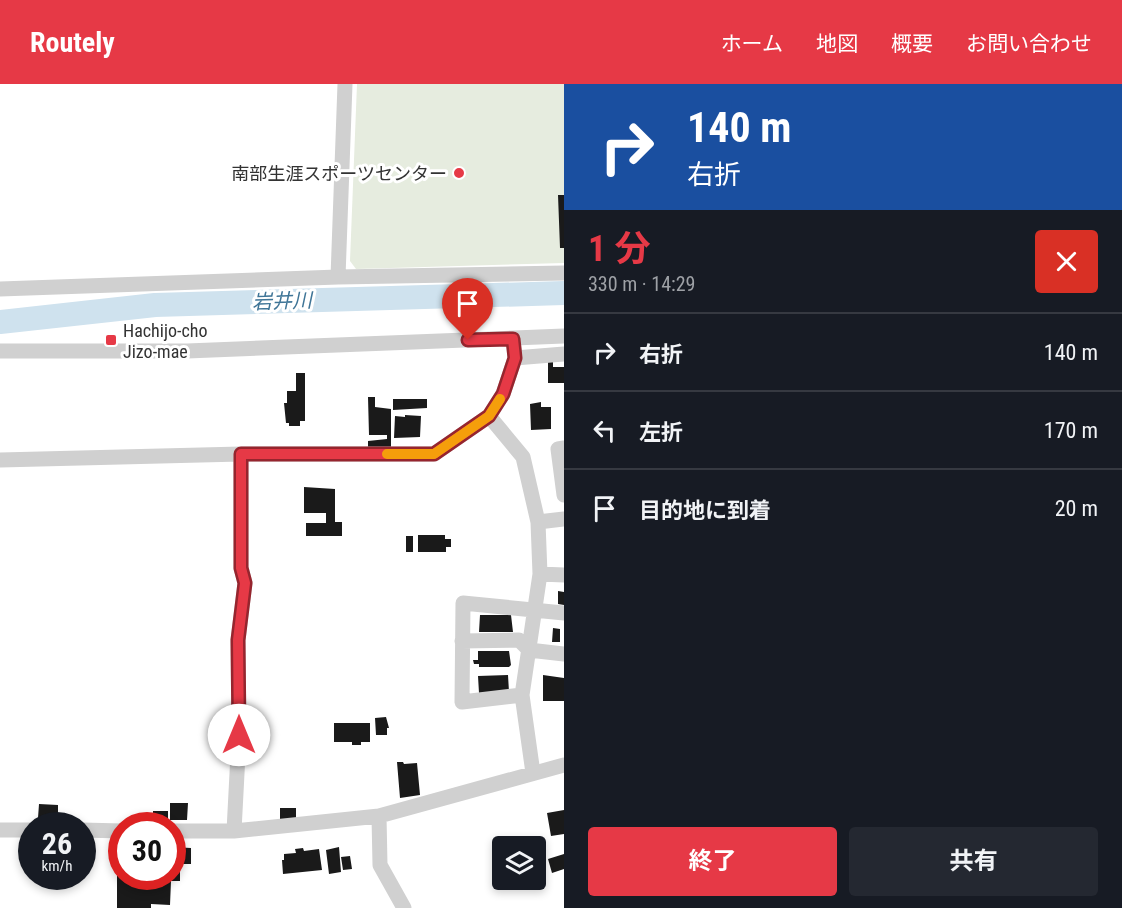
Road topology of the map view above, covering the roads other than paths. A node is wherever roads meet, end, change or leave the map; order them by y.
1 (345, 84) edge
2 (564, 273) edge
3 (338, 278) junction
4 (0, 289) edge
5 (564, 336) edge
6 (513, 339) junction
7 (0, 351) edge
8 (564, 354) edge
9 (515, 358) junction
10 (489, 416) junction
11 (564, 448) edge
12 (241, 454) junction
13 (0, 460) edge
14 (564, 495) edge
15 (564, 519) edge
16 (538, 522) junction
17 (540, 574) junction
18 (564, 575) edge
19 (535, 609) junction
20 (564, 613) edge
21 (462, 641) junction
22 (529, 651) junction
23 (564, 654) edge
24 (522, 695) junction
25 (564, 765) edge
26 (533, 773) junction
27 (379, 816) junction
28 (0, 830) edge
29 (18, 830) edge
30 (186, 831) edge
31 (234, 831) junction
32 (404, 908) edge

1 - 3 street
2 - 3 street
3 - 4 street
5 - 6 street
6 - 7 street
6 - 9 street
8 - 9 street
9 - 10 street
10 - 12 street
10 - 16 street
11 - 14 street
12 - 13 street
12 - 31 street
15 - 16 street
16 - 17 street
17 - 18 street
17 - 19 street
19 - 20 street
19 - 21 street
19 - 22 street
21 - 22 street
21 - 24 street
22 - 23 street
22 - 24 street
24 - 26 street
25 - 26 street
26 - 27 street
27 - 31 street
27 - 32 street
28 - 29 street
30 - 31 street

